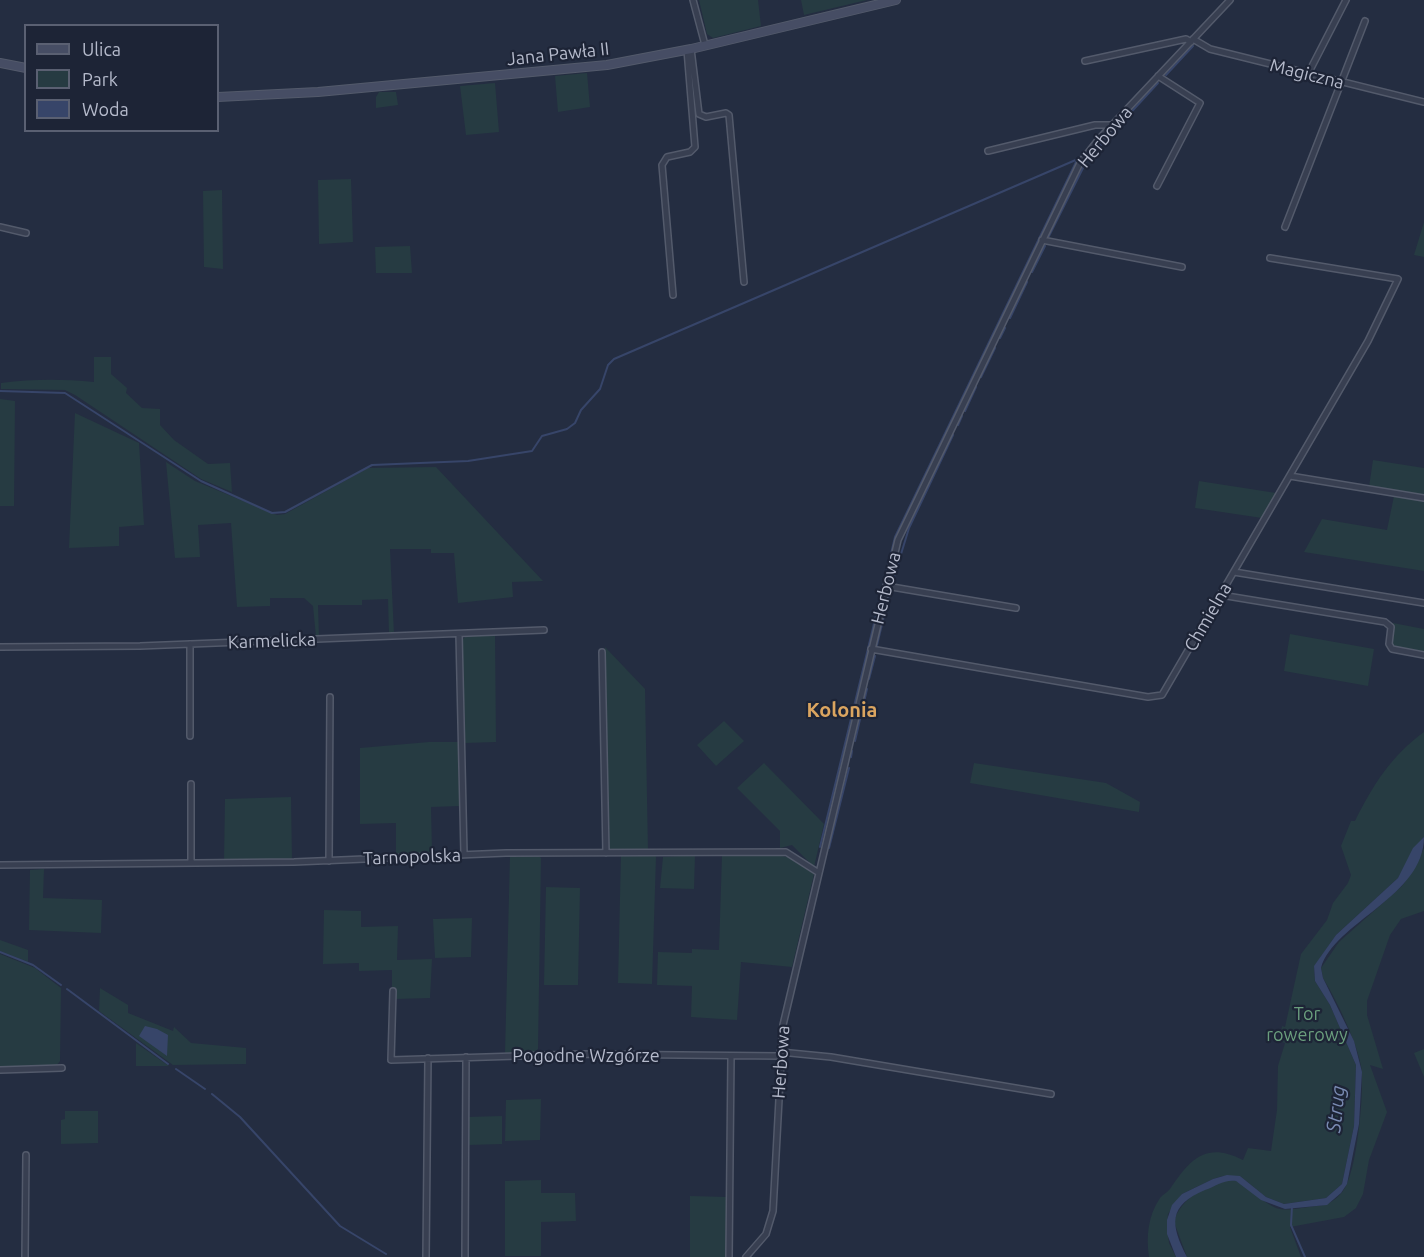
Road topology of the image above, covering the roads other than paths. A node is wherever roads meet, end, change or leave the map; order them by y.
1 (693, 0) edge
2 (896, 0) edge
3 (1230, 0) edge
4 (1346, 0) edge
5 (1365, 21) dead end
6 (1192, 41) junction
7 (705, 45) junction
8 (689, 49) junction
9 (1085, 62) dead end
10 (0, 63) edge
11 (24, 68) edge
12 (1308, 74) junction
13 (1158, 76) junction
14 (1340, 82) junction
15 (219, 97) edge
16 (1424, 102) edge
17 (1112, 125) junction
18 (988, 151) dead end
19 (1157, 186) dead end
20 (0, 227) edge
21 (1285, 227) dead end
22 (26, 233) dead end
23 (1042, 240) junction
24 (1270, 258) dead end
25 (1182, 267) dead end
26 (744, 282) dead end
27 (673, 295) dead end
28 (1290, 476) junction
29 (1424, 498) edge
30 (1234, 572) junction
31 (886, 586) junction
32 (1221, 595) junction
33 (1424, 603) edge
34 (1016, 608) dead end
35 (544, 630) dead end
36 (459, 634) junction
37 (190, 644) junction
38 (0, 647) edge
39 (871, 650) junction
40 (602, 652) dead end
41 (1424, 655) edge
42 (330, 697) dead end
43 (190, 736) dead end
44 (191, 784) dead end
45 (606, 853) junction
46 (464, 854) junction
47 (329, 861) junction
48 (190, 863) junction
49 (0, 865) edge
50 (819, 873) junction
51 (393, 991) dead end
52 (780, 1054) junction
53 (731, 1056) junction
54 (466, 1057) junction
55 (428, 1058) junction
56 (62, 1068) dead end
57 (0, 1070) edge
58 (1051, 1094) dead end
59 (26, 1155) dead end
60 (25, 1257) edge
61 (426, 1257) edge
62 (465, 1257) edge
63 (729, 1257) edge
64 (746, 1257) edge

1 - 7 street
2 - 7 street, Jana Pawła II
3 - 6 street, Herbowa
4 - 12 street
5 - 14 street
6 - 9 street
6 - 12 street, Magiczna
6 - 13 street, Herbowa
7 - 8 street, Jana Pawła II
8 - 15 street, Jana Pawła II
8 - 26 street
8 - 27 street
10 - 11 street
12 - 14 street, Magiczna
13 - 17 street, Herbowa
13 - 19 street
14 - 16 street, Magiczna
14 - 21 street
17 - 18 street
17 - 23 street, Herbowa
20 - 22 street
23 - 25 street
23 - 31 street, Herbowa
24 - 28 street, Chmielna
28 - 29 street
28 - 30 street, Chmielna
30 - 32 street, Chmielna
30 - 33 street
31 - 34 street
31 - 39 street, Herbowa
32 - 39 street, Chmielna
32 - 41 street
35 - 36 street, Karmelicka
36 - 37 street, Karmelicka
36 - 46 street
37 - 38 street, Karmelicka
37 - 43 street
39 - 50 street, Herbowa
40 - 45 street
42 - 47 street
44 - 48 street
45 - 46 street, Tarnopolska
45 - 50 street, Tarnopolska
46 - 47 street, Tarnopolska
47 - 48 street, Tarnopolska
48 - 49 street, Tarnopolska
50 - 52 street, Herbowa
51 - 55 street, Pogodne Wzgórze
52 - 53 street, Pogodne Wzgórze
52 - 58 street, Pogodne Wzgórze
52 - 64 street, Herbowa
53 - 54 street, Pogodne Wzgórze
53 - 63 street
54 - 55 street, Pogodne Wzgórze
54 - 62 street
55 - 61 street
56 - 57 street
59 - 60 street

